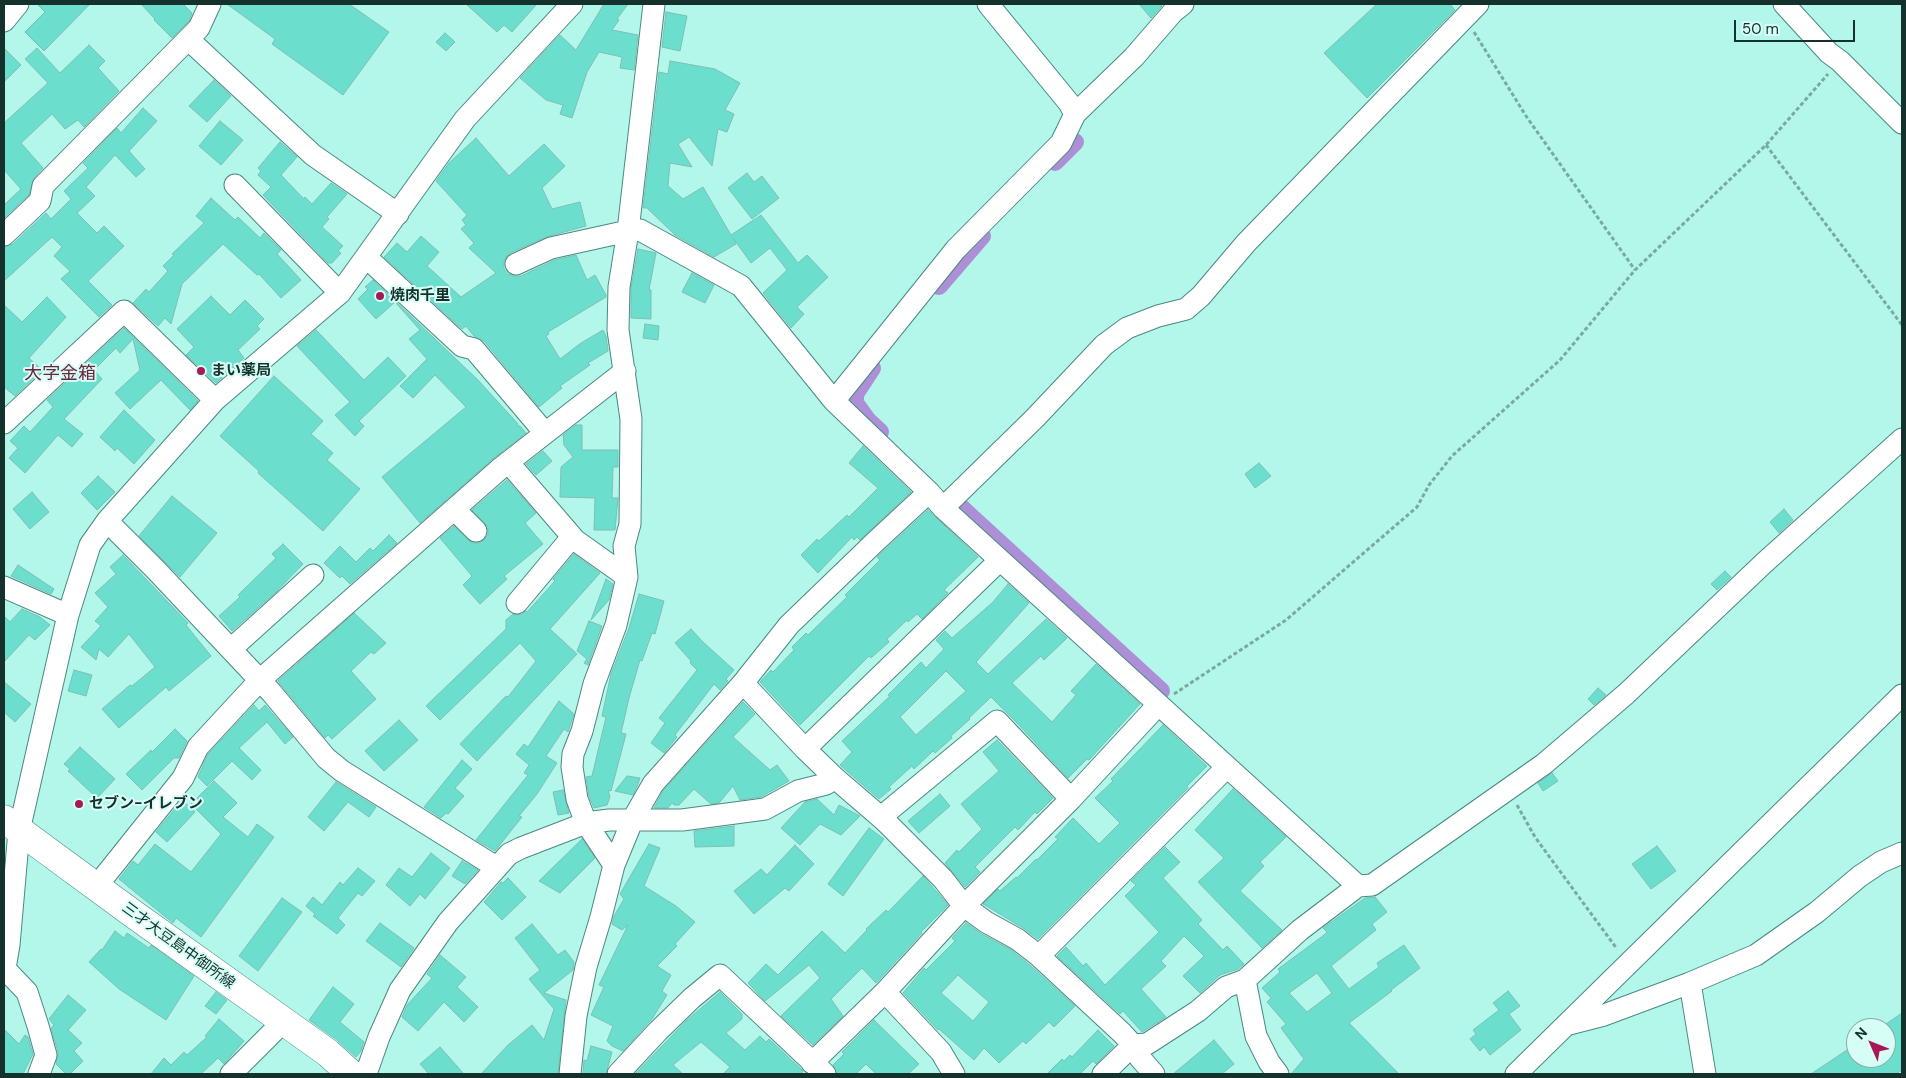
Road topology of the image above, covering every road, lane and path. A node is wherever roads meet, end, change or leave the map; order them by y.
1 (18, 4) edge
2 (210, 4) edge
3 (572, 4) edge
4 (654, 4) edge
5 (988, 4) edge
6 (1184, 4) edge
7 (1784, 4) edge
8 (1471, 10) edge
9 (4, 22) edge
10 (188, 39) junction
11 (1840, 60) junction
12 (1075, 114) junction
13 (1902, 123) edge
14 (1766, 145) junction
15 (235, 185) dead end
16 (398, 214) junction
17 (628, 231) junction
18 (4, 235) edge
19 (366, 257) junction
20 (516, 264) dead end
21 (1635, 270) junction
22 (340, 293) junction
23 (1902, 325) edge
24 (625, 371) junction
25 (215, 400) junction
26 (834, 401) junction
27 (6, 417) edge
28 (545, 433) junction
29 (1902, 439) edge
30 (508, 462) junction
31 (929, 492) junction
32 (944, 508) junction
33 (454, 509) junction
34 (108, 521) junction
35 (476, 531) dead end
36 (572, 537) junction
37 (1000, 560) junction
38 (313, 575) dead end
39 (628, 577) junction
40 (4, 587) edge
41 (518, 602) dead end
42 (68, 615) junction
43 (231, 649) junction
44 (260, 680) junction
45 (743, 683) junction
46 (1902, 695) edge
47 (1158, 705) junction
48 (805, 749) junction
49 (1227, 767) junction
50 (835, 778) junction
51 (1508, 789) junction
52 (1071, 799) junction
53 (881, 817) junction
54 (633, 819) junction
55 (586, 823) junction
56 (11, 825) edge
57 (1902, 853) edge
58 (614, 865) junction
59 (496, 867) junction
60 (1365, 886) junction
61 (96, 887) junction
62 (13, 888) junction
63 (964, 906) junction
64 (4, 924) edge
65 (1039, 956) junction
66 (1628, 964) junction
67 (5, 971) edge
68 (1245, 980) junction
69 (1690, 984) junction
70 (884, 992) junction
71 (283, 1022) junction
72 (1567, 1024) junction
73 (1133, 1045) junction
74 (818, 1069) edge
75 (1517, 1073) edge
76 (40, 1074) edge
77 (231, 1074) edge
78 (351, 1074) edge
79 (366, 1074) edge
80 (570, 1074) edge
81 (618, 1074) edge
82 (954, 1074) edge
83 (1104, 1074) edge
84 (1154, 1074) edge
85 (1278, 1074) edge
86 (1705, 1074) edge

1 - 9 street
2 - 10 street
3 - 16 street
4 - 17 street
5 - 12 street
6 - 12 street
7 - 11 street
8 - 21 path
8 - 32 street
10 - 16 street
10 - 18 street
11 - 13 street
11 - 14 path
12 - 26 street
14 - 21 path
14 - 23 path
15 - 22 street
16 - 19 street
17 - 20 street
17 - 24 street
17 - 26 street
19 - 22 street
19 - 28 street
21 - 47 path
22 - 25 street
24 - 28 street
24 - 39 street
25 - 27 street
25 - 34 street
26 - 31 street
28 - 30 street
29 - 51 street
30 - 33 street
30 - 36 street
31 - 32 street
31 - 45 street
32 - 37 street
33 - 35 street
33 - 44 street
34 - 42 street
34 - 43 street
36 - 39 street
36 - 41 street
37 - 47 street
37 - 48 street
38 - 43 street
39 - 55 street
40 - 42 street
42 - 56 street
43 - 44 street
44 - 59 street
44 - 61 street
45 - 48 street
45 - 54 street
46 - 66 street
47 - 49 street
47 - 52 street
48 - 50 street
49 - 60 street
49 - 65 street
50 - 53 street
50 - 54 street
51 - 60 street
51 - 66 path
52 - 53 street
52 - 63 street
53 - 63 street
54 - 55 street
54 - 58 street
55 - 58 street
55 - 59 street
56 - 61 main road, 三才大豆島中御所線
56 - 62 street
57 - 69 street
58 - 80 street
59 - 79 street
60 - 68 street
61 - 71 main road, 三才大豆島中御所線
62 - 64 street
62 - 67 street
63 - 65 street
63 - 70 street
65 - 73 street
66 - 72 street
67 - 76 street
68 - 73 street
68 - 85 street
69 - 72 street
69 - 86 street
70 - 74 street
70 - 82 street
71 - 77 street
71 - 78 main road, 三才大豆島中御所線
72 - 75 street
73 - 83 street
73 - 84 street
74 - 81 street

